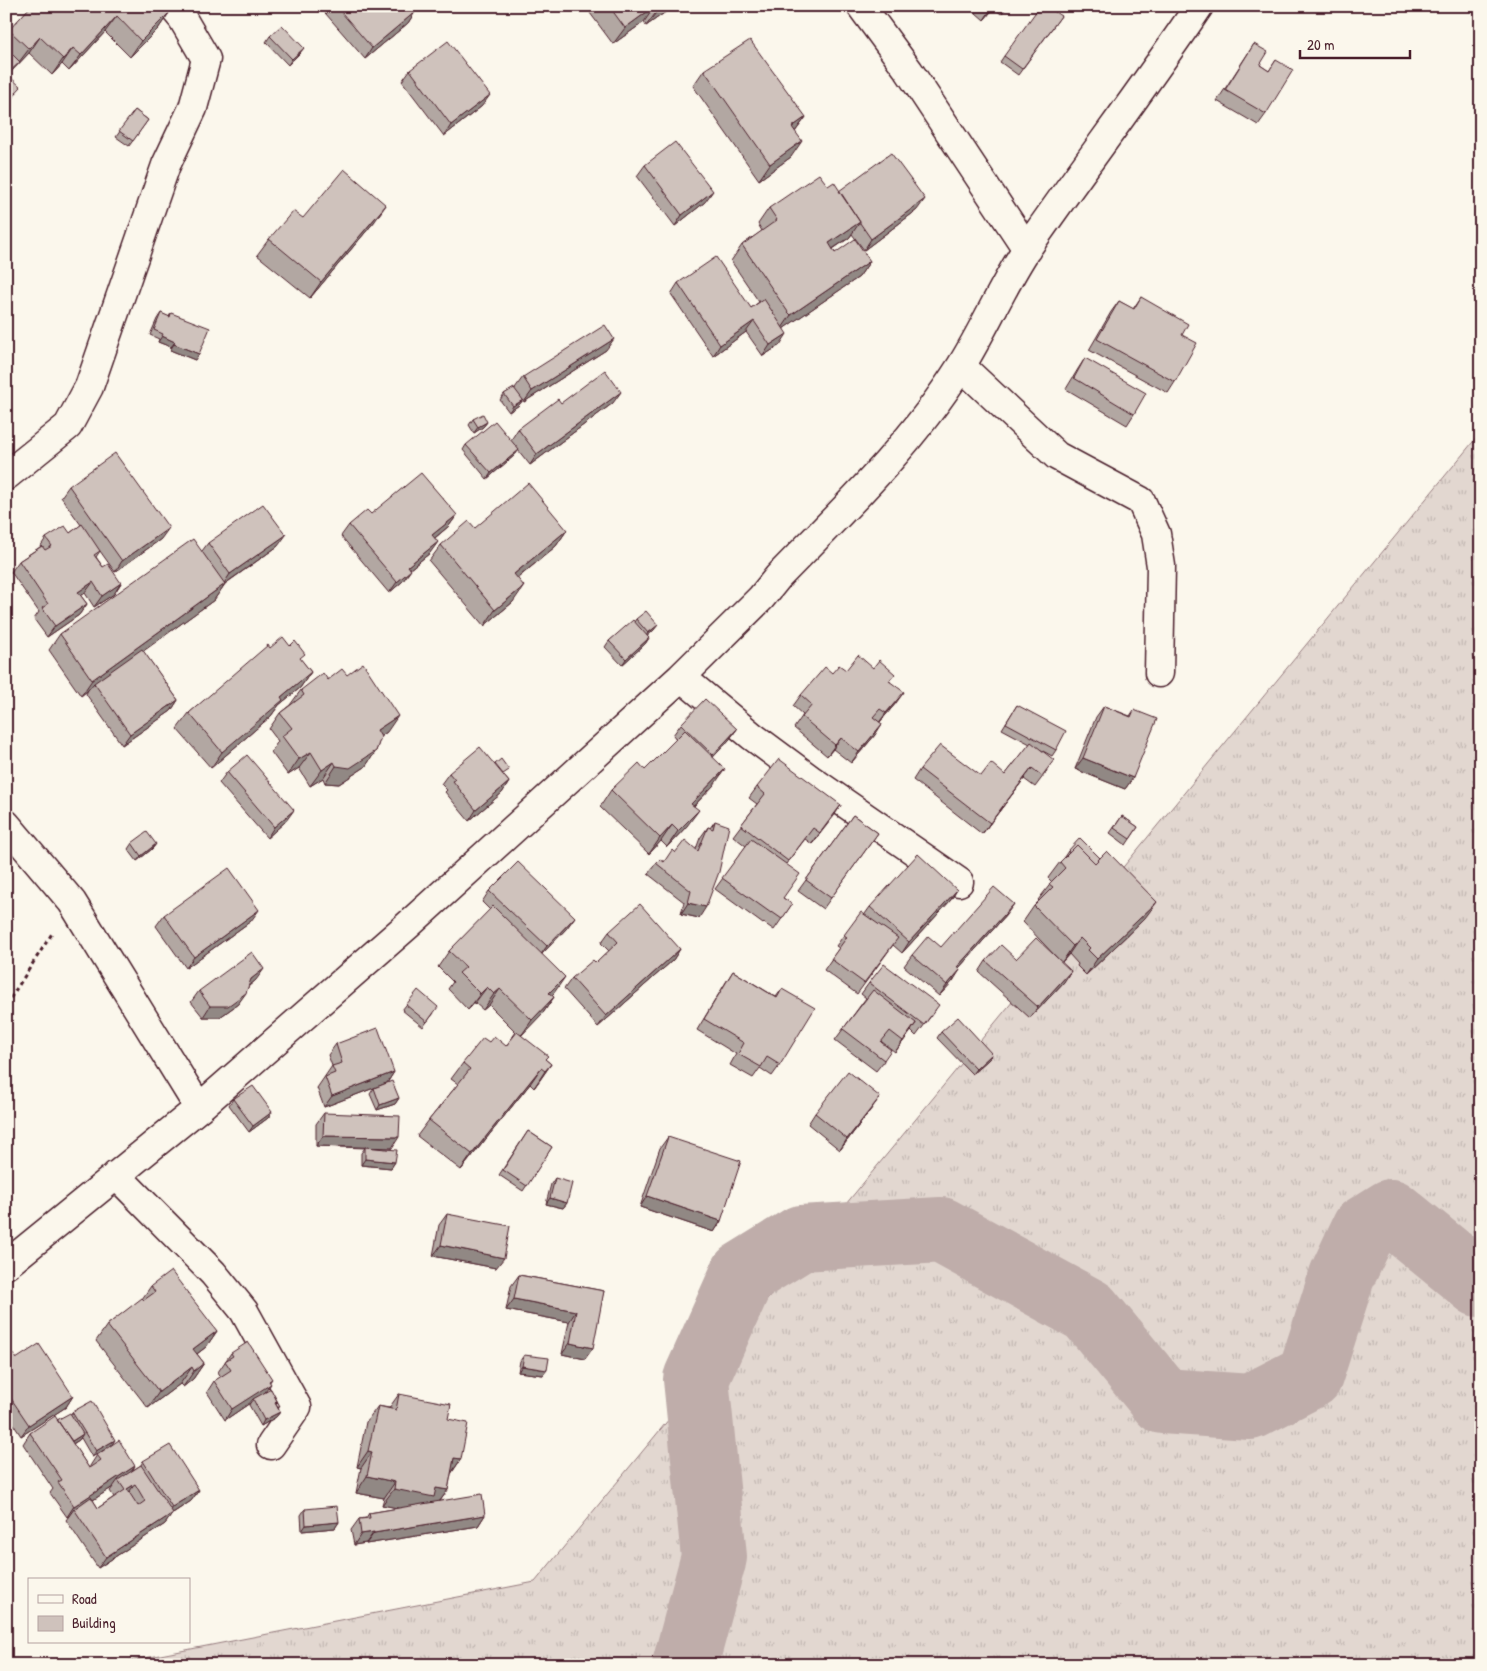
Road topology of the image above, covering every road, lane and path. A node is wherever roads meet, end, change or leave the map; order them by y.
1 (172, 6) edge
2 (861, 6) edge
3 (1199, 6) edge
4 (1027, 249) junction
5 (961, 366) junction
6 (6, 476) edge
7 (1159, 673) dead end
8 (681, 677) junction
9 (6, 824) edge
10 (959, 882) dead end
11 (72, 902) junction
12 (6, 1005) edge
13 (199, 1108) junction
14 (116, 1175) junction
15 (6, 1265) edge
16 (271, 1445) dead end

1 - 6 street
2 - 4 street
3 - 4 street
4 - 5 street
5 - 7 street
5 - 8 street
8 - 10 street
8 - 13 street
9 - 11 street
11 - 12 path
11 - 13 street
13 - 14 street
14 - 15 street
14 - 16 street

